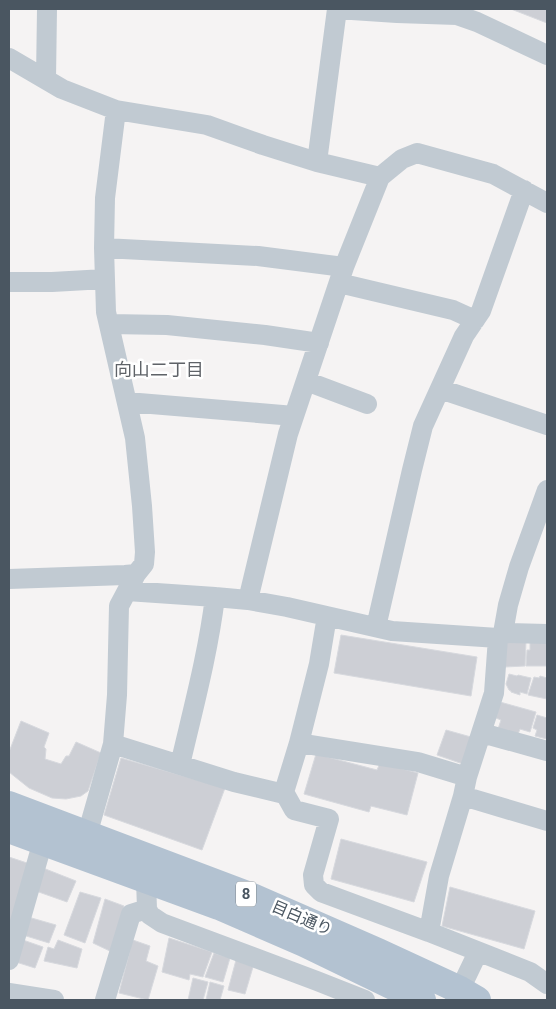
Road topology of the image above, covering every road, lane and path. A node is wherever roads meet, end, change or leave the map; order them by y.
1 (47, 9) edge
2 (337, 9) edge
3 (547, 55) edge
4 (9, 58) edge
5 (46, 79) junction
6 (116, 110) junction
7 (317, 162) junction
8 (380, 177) junction
9 (524, 190) junction
10 (547, 203) edge
11 (104, 248) junction
12 (341, 275) junction
13 (104, 279) junction
14 (9, 282) edge
15 (475, 320) junction
16 (109, 324) junction
17 (319, 343) junction
18 (306, 381) junction
19 (440, 389) junction
20 (127, 402) junction
21 (367, 404) dead end
22 (294, 416) junction
23 (547, 425) edge
24 (547, 490) edge
25 (136, 574) junction
26 (9, 579) edge
27 (126, 591) junction
28 (215, 597) junction
29 (248, 600) junction
30 (327, 616) junction
31 (376, 627) junction
32 (547, 634) edge
33 (501, 636) junction
34 (482, 733) junction
35 (299, 742) junction
36 (112, 744) junction
37 (547, 751) edge
38 (180, 765) junction
39 (465, 787) junction
40 (284, 792) junction
41 (9, 805) edge
42 (547, 821) edge
43 (9, 828) edge
44 (87, 835) junction
45 (42, 841) junction
46 (146, 880) junction
47 (147, 909) junction
48 (429, 932) junction
49 (478, 952) junction
50 (9, 960) edge
51 (547, 984) edge
52 (9, 992) edge
53 (464, 997) edge
54 (54, 1000) edge
55 (105, 1000) edge
56 (365, 1000) edge
57 (422, 1000) edge

1 - 5 street
2 - 3 street
2 - 7 street
4 - 5 street
5 - 6 street
6 - 7 street
6 - 11 street
7 - 8 street
8 - 9 street
8 - 12 street
9 - 10 street
9 - 15 street
11 - 12 street
11 - 13 street
12 - 15 street
12 - 17 street
13 - 14 street
13 - 16 street
15 - 19 street
16 - 17 street
16 - 20 street
17 - 18 street
18 - 21 street
18 - 22 street
19 - 23 street
19 - 31 street
20 - 22 street
20 - 25 street
22 - 29 street
24 - 33 street
25 - 26 street
25 - 27 street
27 - 28 street
27 - 36 street
28 - 29 street
28 - 38 street
29 - 30 street
30 - 31 street
30 - 35 street
31 - 33 street
32 - 33 street
33 - 34 street
34 - 37 street
34 - 39 street
35 - 39 street
35 - 40 street
36 - 38 street
36 - 44 street
38 - 40 street
39 - 42 street
39 - 48 street
40 - 48 street
41 - 44 main road, 目白通り / 8
43 - 45 main road, 目白通り / 8
44 - 53 main road, 目白通り / 8
45 - 46 main road, 目白通り / 8
45 - 50 street
46 - 47 street
46 - 57 main road, 目白通り / 8
47 - 55 street
47 - 56 street
48 - 49 street
49 - 51 street
49 - 53 street
52 - 54 street

